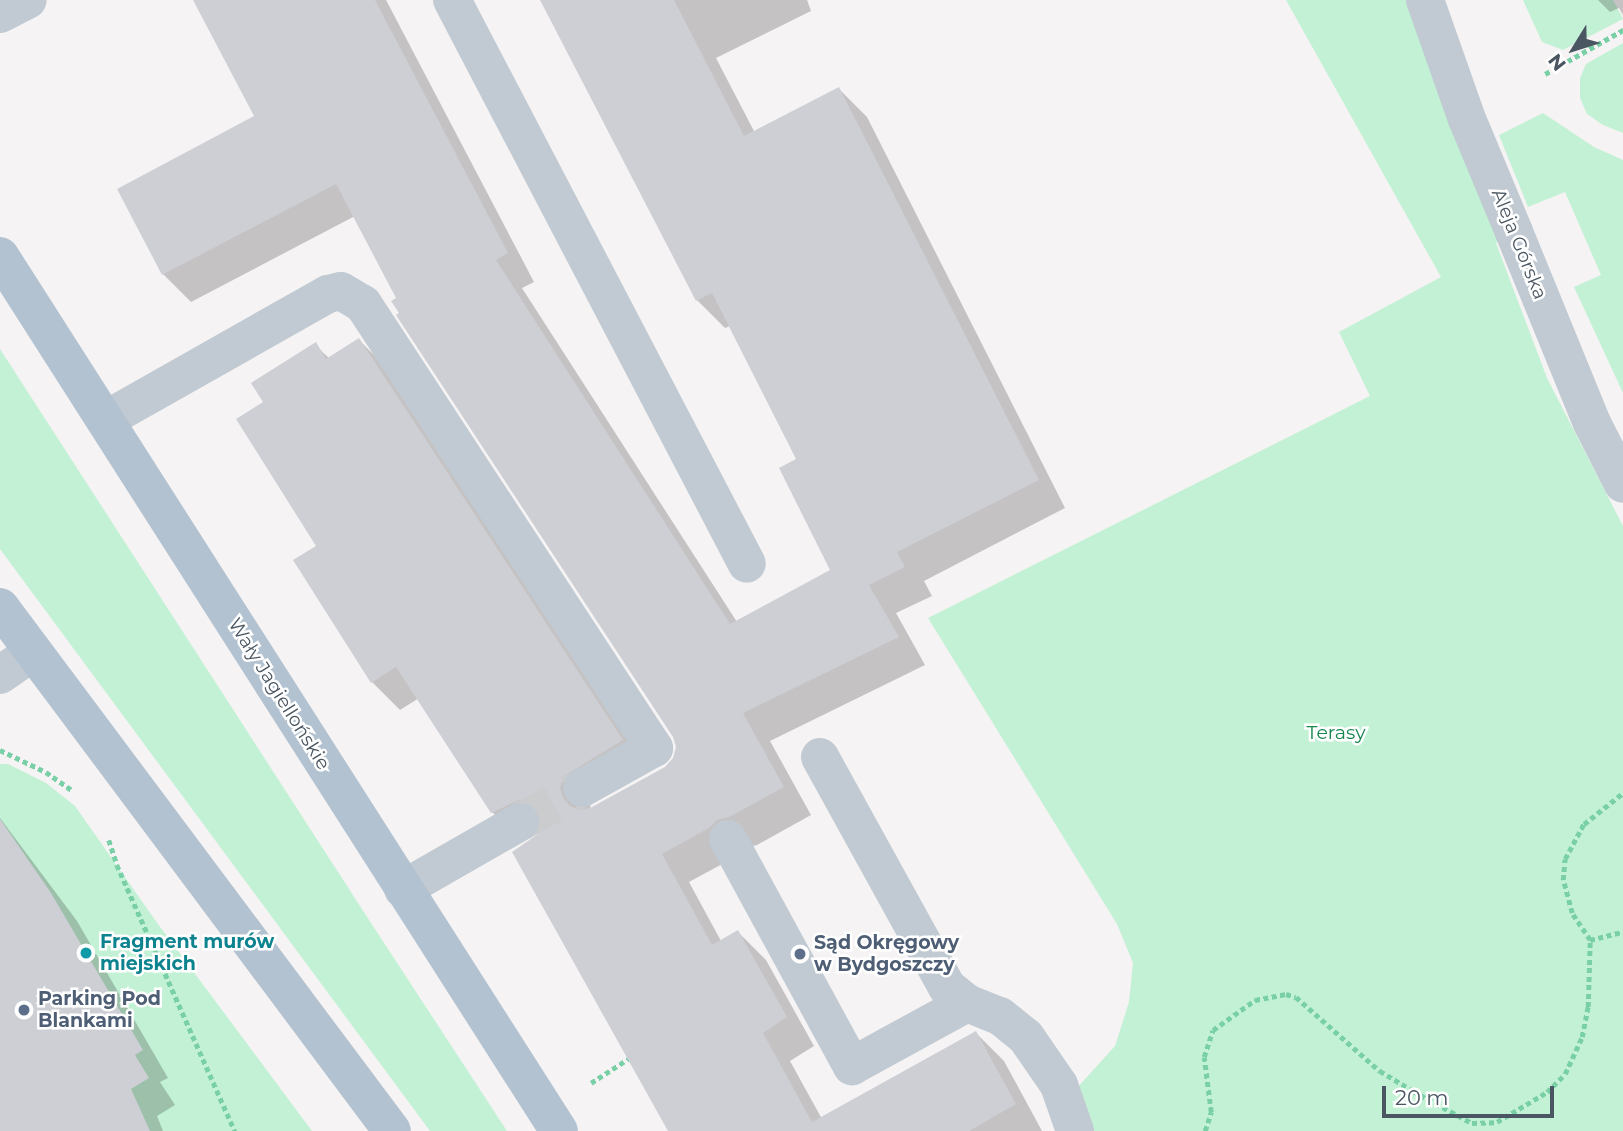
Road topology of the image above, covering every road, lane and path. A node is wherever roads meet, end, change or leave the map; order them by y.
1 (27, 0) edge
2 (452, 0) edge
3 (1424, 0) edge
4 (0, 13) edge
5 (1623, 30) edge
6 (1545, 74) dead end
7 (0, 256) edge
8 (105, 420) junction
9 (1623, 484) edge
10 (747, 564) dead end
11 (0, 607) edge
12 (32, 653) junction
13 (0, 675) edge
14 (0, 750) edge
15 (820, 757) dead end
16 (582, 788) tunnel mouth
17 (75, 792) dead end
18 (1623, 793) edge
19 (520, 822) tunnel mouth
20 (106, 833) dead end
21 (728, 839) dead end
22 (403, 889) junction
23 (1623, 932) edge
24 (1590, 940) junction
25 (967, 1003) junction
26 (628, 1059) dead end
27 (592, 1083) dead end
28 (235, 1131) edge
29 (391, 1131) edge
30 (559, 1131) edge
31 (1075, 1131) edge
32 (1205, 1131) edge

1 - 4 street
2 - 10 street
3 - 9 street, Aleja Górska
5 - 6 path
7 - 8 main road, Wały Jagiellońskie
8 - 16 street
8 - 22 main road, Wały Jagiellońskie
11 - 12 main road
12 - 13 street
12 - 29 main road
14 - 17 path
15 - 25 street
18 - 24 path
19 - 22 street
20 - 28 path
21 - 25 street
22 - 30 main road, Wały Jagiellońskie
23 - 24 path
24 - 32 path
25 - 31 street
26 - 27 path

